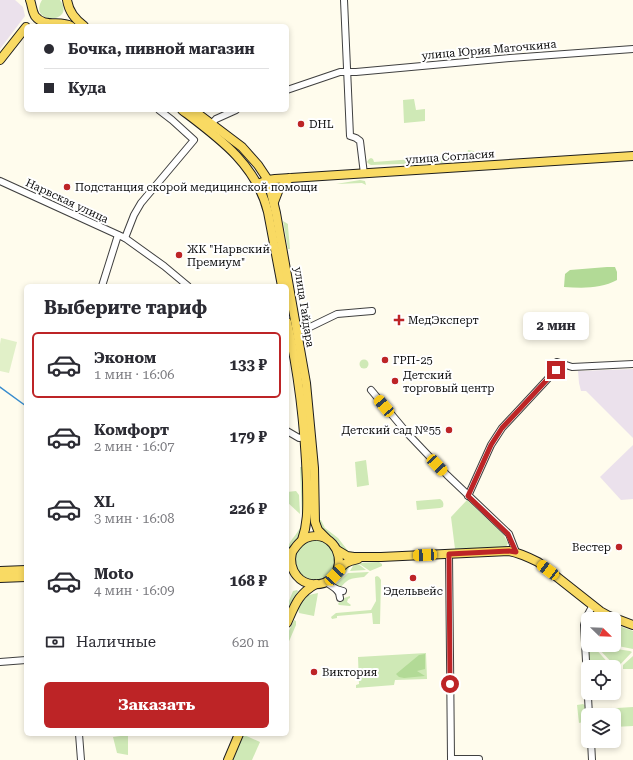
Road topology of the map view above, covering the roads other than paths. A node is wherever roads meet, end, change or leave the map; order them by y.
1 (344, 0) edge
2 (33, 4) edge
3 (68, 4) edge
4 (43, 22) junction
5 (56, 23) junction
6 (28, 24) edge
7 (37, 24) edge
8 (67, 24) edge
9 (82, 24) edge
10 (24, 31) edge
11 (633, 49) edge
12 (0, 60) edge
13 (348, 73) junction
14 (289, 89) edge
15 (162, 112) edge
16 (185, 112) edge
17 (196, 112) edge
18 (232, 112) edge
19 (211, 124) junction
20 (633, 156) edge
21 (364, 174) junction
22 (290, 178) junction
23 (0, 180) edge
24 (268, 180) junction
25 (258, 184) junction
26 (274, 204) junction
27 (118, 235) junction
28 (125, 238) junction
29 (103, 284) edge
30 (186, 284) edge
31 (282, 284) edge
32 (288, 284) edge
33 (289, 287) edge
34 (372, 311) dead end
35 (289, 330) edge
36 (297, 331) junction
37 (633, 364) edge
38 (371, 390) dead end
39 (289, 432) edge
40 (304, 437) junction
41 (468, 496) junction
42 (326, 538) junction
43 (302, 540) junction
44 (337, 550) junction
45 (516, 552) junction
46 (449, 554) junction
47 (290, 555) edge
48 (369, 557) junction
49 (24, 570) edge
50 (0, 571) edge
51 (293, 572) edge
52 (335, 575) junction
53 (24, 577) edge
54 (0, 578) edge
55 (326, 582) junction
56 (316, 584) junction
57 (299, 598) junction
58 (340, 598) dead end
59 (593, 605) junction
60 (289, 619) edge
61 (633, 626) edge
62 (24, 660) edge
63 (0, 662) edge
64 (589, 708) edge
65 (79, 736) edge
66 (238, 736) edge
67 (591, 748) edge
68 (479, 759) dead end
69 (81, 760) edge
70 (228, 760) edge
71 (592, 760) edge

1 - 13 street
2 - 4 main road
2 - 6 main road
3 - 5 main road
3 - 9 main road
4 - 5 main road
4 - 7 main road
5 - 8 main road
10 - 12 main road
11 - 13 street, улица Юрия Маточкина
13 - 14 street, улица Юрия Маточкина
13 - 21 street
15 - 28 street
16 - 25 main road, улица Гайдара
17 - 19 main road, улица Гайдара
18 - 19 street
19 - 24 main road, улица Гайдара
20 - 21 main road, улица Согласия
21 - 22 main road, улица Согласия
22 - 24 main road, улица Согласия
22 - 26 main road
23 - 27 street, Нарвская улица
24 - 25 main road, улица Согласия
24 - 26 main road, улица Гайдара
25 - 31 main road, улица Гайдара
26 - 32 main road, улица Гайдара
27 - 28 street, Нарвская улица
27 - 29 street
28 - 30 street, Нарвская улица
33 - 36 main road, улица Гайдара
34 - 36 street
35 - 40 main road, улица Гайдара
36 - 42 main road, улица Гайдара
37 - 41 street
38 - 41 street
39 - 40 street
40 - 43 main road, улица Гайдара
41 - 45 street
42 - 43 main road
42 - 44 main road
43 - 47 main road
44 - 48 main road
44 - 52 main road
45 - 46 main road
45 - 59 main road
46 - 48 main road
46 - 68 street
47 - 51 main road
48 - 52 main road
49 - 50 main road
51 - 56 main road
51 - 57 main road
52 - 55 main road
53 - 54 main road
55 - 56 main road
55 - 58 street
56 - 57 main road
57 - 60 main road
59 - 61 main road
59 - 64 street
62 - 63 street
65 - 69 street
66 - 70 main road
67 - 71 street

